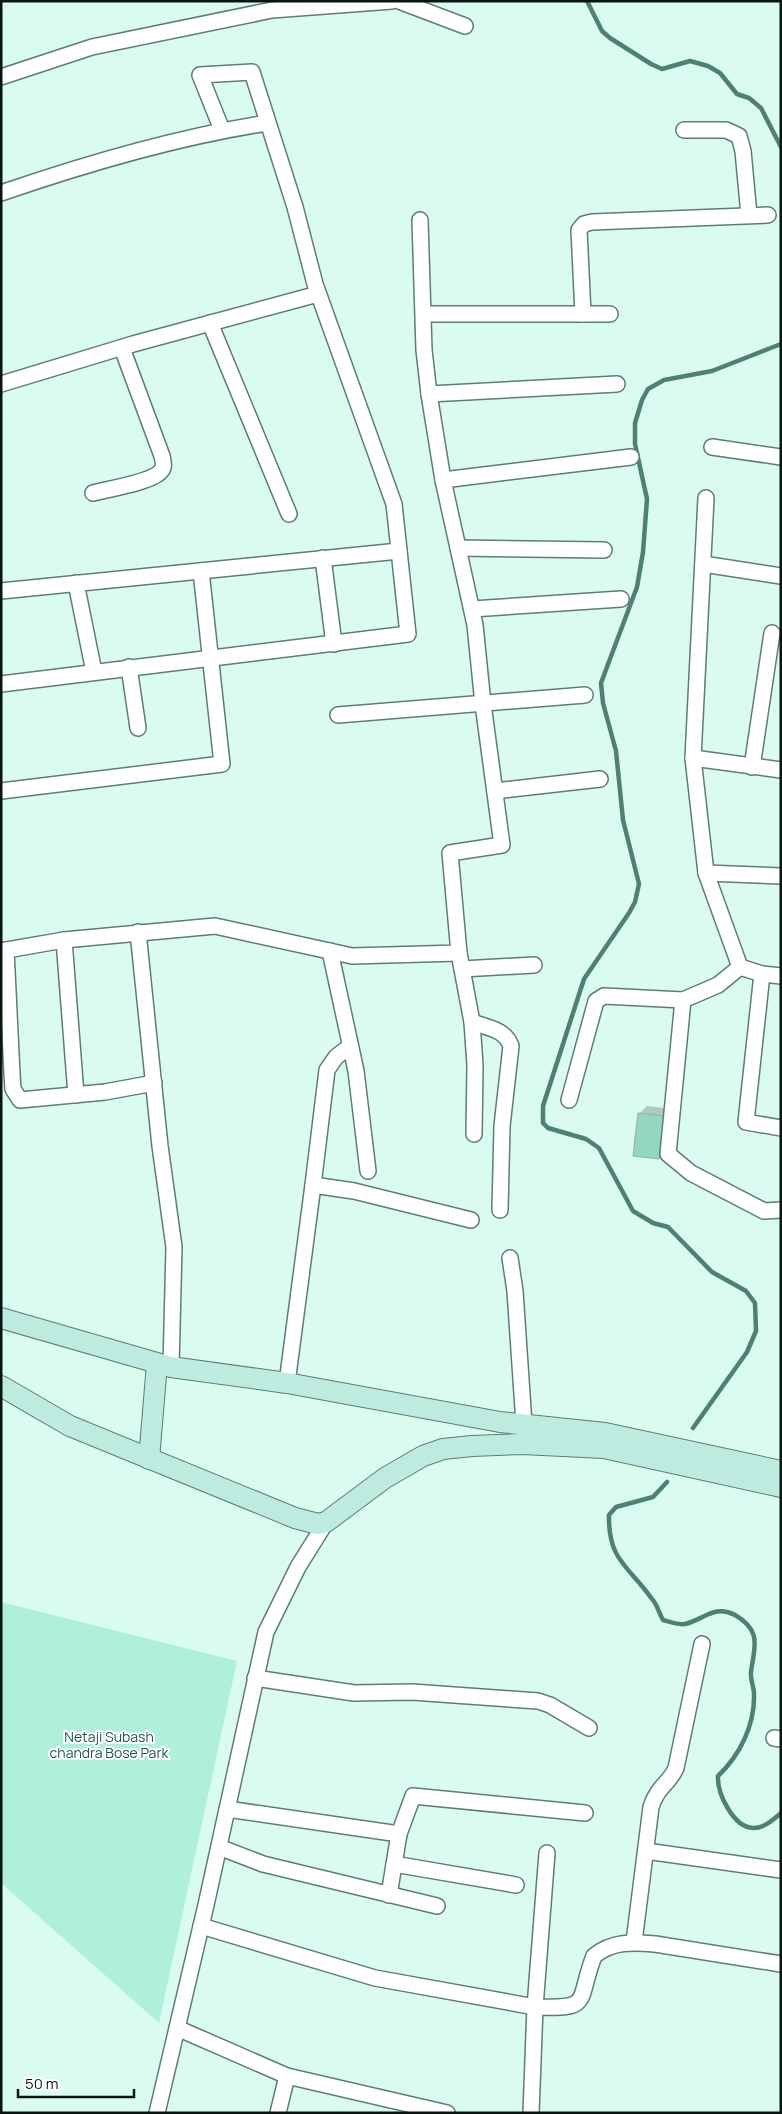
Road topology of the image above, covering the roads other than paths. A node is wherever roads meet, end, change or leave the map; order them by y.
1 (392, 1) edge
2 (399, 1) edge
3 (465, 26) dead end
4 (1, 77) edge
5 (267, 123) junction
6 (222, 130) junction
7 (684, 130) dead end
8 (1, 193) edge
9 (768, 214) dead end
10 (749, 215) junction
11 (420, 220) dead end
12 (318, 294) junction
13 (424, 314) junction
14 (583, 314) junction
15 (610, 314) dead end
16 (210, 324) junction
17 (122, 348) junction
18 (1, 384) edge
19 (617, 384) dead end
20 (429, 394) junction
21 (712, 447) dead end
22 (631, 457) dead end
23 (781, 457) edge
24 (444, 480) junction
25 (93, 493) dead end
26 (706, 498) dead end
27 (289, 514) dead end
28 (458, 548) junction
29 (399, 550) junction
30 (604, 550) dead end
31 (323, 558) junction
32 (703, 564) junction
33 (200, 571) junction
34 (781, 576) edge
35 (76, 583) junction
36 (1, 591) edge
37 (621, 599) dead end
38 (472, 609) junction
39 (772, 633) dead end
40 (334, 644) junction
41 (209, 659) junction
42 (129, 667) junction
43 (94, 672) junction
44 (1, 684) edge
45 (585, 695) dead end
46 (482, 704) junction
47 (338, 715) dead end
48 (138, 728) dead end
49 (693, 758) junction
50 (752, 767) junction
51 (781, 770) edge
52 (600, 778) dead end
53 (1, 791) edge
54 (494, 791) junction
55 (706, 873) junction
56 (781, 876) edge
57 (138, 932) junction
58 (64, 940) junction
59 (4, 950) edge
60 (330, 951) junction
61 (459, 953) junction
62 (534, 965) dead end
63 (740, 967) junction
64 (462, 969) junction
65 (762, 974) junction
66 (781, 976) edge
67 (683, 1000) junction
68 (472, 1022) junction
69 (350, 1046) junction
70 (154, 1082) junction
71 (76, 1095) junction
72 (568, 1100) dead end
73 (781, 1128) edge
74 (474, 1134) dead end
75 (368, 1171) dead end
76 (313, 1185) junction
77 (500, 1210) dead end
78 (781, 1210) edge
79 (471, 1220) dead end
80 (510, 1258) dead end
81 (1, 1318) edge
82 (164, 1366) junction
83 (287, 1383) junction
84 (1, 1386) edge
85 (524, 1424) junction
86 (149, 1459) junction
87 (781, 1471) edge
88 (781, 1487) edge
89 (326, 1522) junction
90 (702, 1644) dead end
91 (255, 1678) junction
92 (589, 1728) dead end
93 (227, 1809) junction
94 (585, 1813) dead end
95 (399, 1834) junction
96 (218, 1847) junction
97 (646, 1851) junction
98 (547, 1853) dead end
99 (394, 1864) junction
100 (781, 1870) edge
101 (516, 1885) dead end
102 (389, 1895) junction
103 (437, 1906) dead end
104 (201, 1926) junction
105 (634, 1942) junction
106 (781, 1964) edge
107 (535, 2007) junction
108 (177, 2028) junction
109 (287, 2076) junction
110 (157, 2113) edge
111 (278, 2113) edge
112 (447, 2113) edge
113 (531, 2113) edge

1 - 4 street
2 - 3 street
5 - 6 street
5 - 6 street
5 - 12 street
6 - 8 street
7 - 10 street
9 - 10 street
10 - 14 street
11 - 13 street
12 - 16 street
12 - 29 street
13 - 14 street
13 - 20 street
14 - 15 street
16 - 17 street
16 - 27 street
17 - 18 street
17 - 25 street
19 - 20 street
20 - 24 street
21 - 23 street
22 - 24 street
24 - 28 street
26 - 32 street
28 - 30 street
28 - 38 street
29 - 31 street
29 - 40 street
31 - 33 street
31 - 40 street
32 - 34 street
32 - 49 street
33 - 35 street
33 - 41 street
35 - 36 street
35 - 43 street
37 - 38 street
38 - 46 street
39 - 50 street
40 - 41 street
41 - 42 street
41 - 53 street
42 - 43 street
42 - 48 street
43 - 44 street
45 - 46 street
46 - 47 street
46 - 54 street
49 - 50 street
49 - 55 street
50 - 51 street
52 - 54 street
54 - 61 street
55 - 56 street
55 - 63 street
57 - 58 street
57 - 60 street
57 - 70 street
58 - 59 street
58 - 71 street
59 - 71 street
60 - 61 street
60 - 69 street
61 - 64 street
62 - 64 street
63 - 65 street
63 - 67 street
64 - 68 street
65 - 66 street
65 - 73 street
67 - 72 street
67 - 78 street
68 - 74 street
68 - 77 street
69 - 75 street
69 - 76 street
70 - 71 street
70 - 82 street
76 - 79 street
76 - 83 street
80 - 85 street
81 - 82 main road
82 - 83 main road
82 - 86 main road
83 - 85 main road
84 - 86 main road
85 - 87 main road
86 - 89 main road
88 - 89 main road
89 - 91 street
90 - 97 street
91 - 92 street
91 - 93 street
93 - 95 street
93 - 96 street
94 - 95 street
95 - 99 street
96 - 102 street
96 - 104 street
97 - 100 street
97 - 105 street
98 - 107 street
99 - 101 street
99 - 102 street
102 - 103 street
104 - 107 street
104 - 108 street
105 - 106 street
105 - 107 street
107 - 113 street
108 - 109 street
108 - 110 street
109 - 111 street
109 - 112 street

